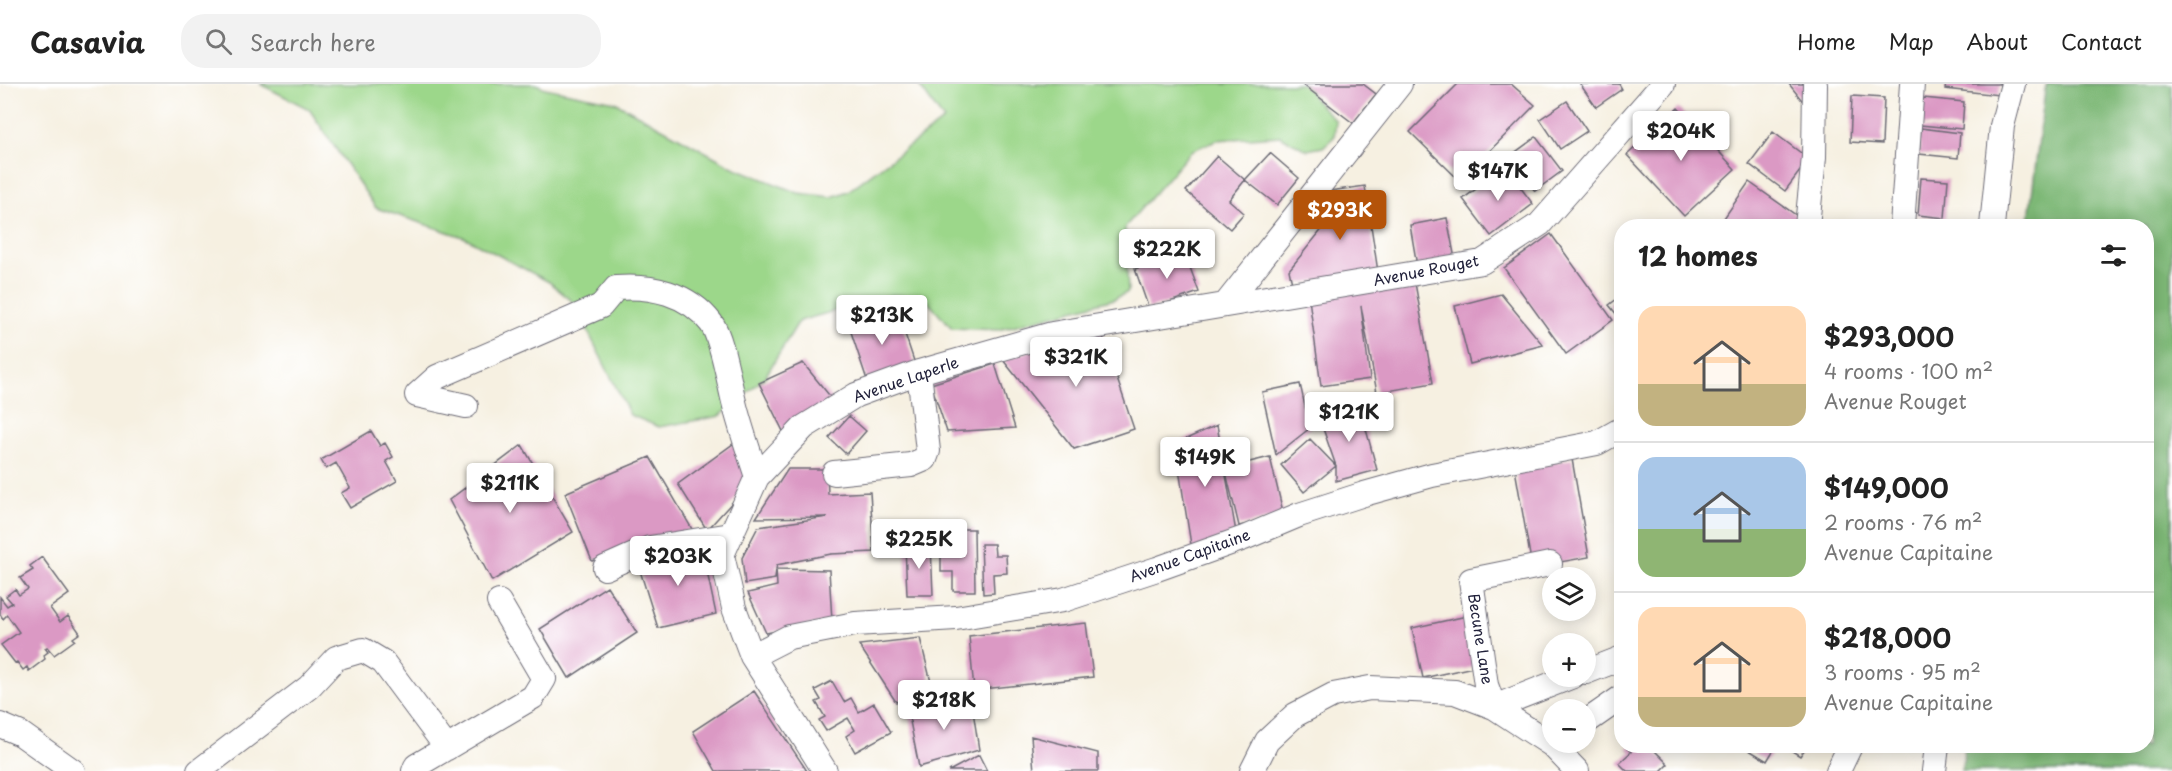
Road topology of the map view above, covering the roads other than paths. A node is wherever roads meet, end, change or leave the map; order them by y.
1 (1400, 84) edge
2 (1664, 84) edge
3 (1815, 84) edge
4 (1912, 84) edge
5 (2013, 84) edge
6 (1808, 219) edge
7 (1902, 219) edge
8 (1993, 219) edge
9 (1225, 305) junction
10 (919, 372) junction
11 (466, 406) dead end
12 (1614, 433) edge
13 (834, 473) dead end
14 (757, 477) junction
15 (731, 535) junction
16 (1550, 564) dead end
17 (605, 568) dead end
18 (498, 602) dead end
19 (752, 656) junction
20 (1614, 661) edge
21 (1596, 668) edge
22 (1545, 687) edge
23 (1614, 703) edge
24 (1494, 707) junction
25 (1596, 715) edge
26 (0, 725) edge
27 (1542, 737) edge
28 (447, 748) junction
29 (1562, 753) edge
30 (1847, 753) edge
31 (1936, 753) edge
32 (72, 771) edge
33 (199, 771) edge
34 (414, 771) edge
35 (825, 771) edge
36 (1252, 771) edge
37 (1577, 771) edge
38 (1838, 771) edge
39 (1934, 771) edge

1 - 9 street
2 - 9 street, Avenue Rouget
3 - 6 street
4 - 7 street
5 - 8 street
9 - 10 street, Avenue Laperle
10 - 13 street
10 - 14 street, Avenue Laperle
11 - 14 street
12 - 19 street, Avenue Capitaine
14 - 15 street, Avenue Laperle
15 - 17 street
15 - 19 street, Avenue Laperle
16 - 24 street, Becune Lane
18 - 28 street
19 - 35 street, Avenue Laperle
20 - 21 street
22 - 24 street
23 - 25 street
24 - 27 street
24 - 36 street
26 - 32 street
28 - 33 street
28 - 34 street
29 - 37 street
30 - 38 street
31 - 39 street

